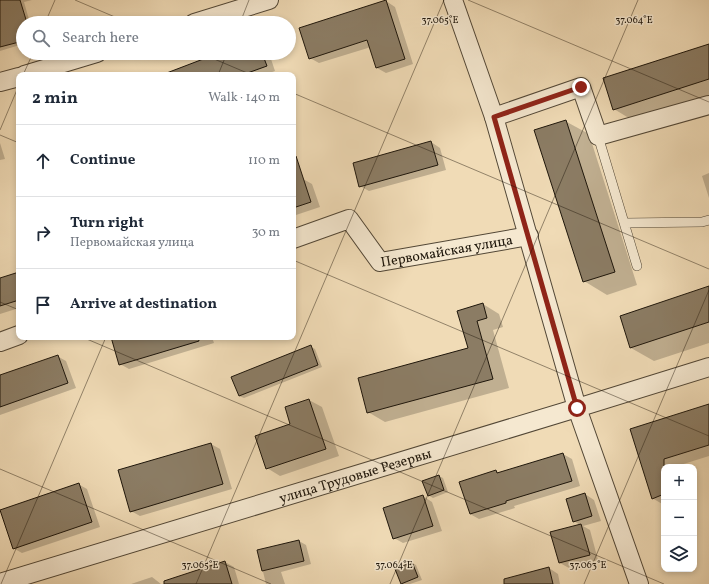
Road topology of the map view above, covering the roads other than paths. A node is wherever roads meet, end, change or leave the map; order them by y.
1 (269, 0) edge
2 (453, 0) edge
3 (217, 16) edge
4 (74, 60) edge
5 (34, 72) edge
6 (16, 78) edge
7 (0, 82) edge
8 (709, 105) edge
9 (494, 117) junction
10 (598, 136) junction
11 (709, 220) edge
12 (625, 223) junction
13 (529, 236) junction
14 (296, 238) edge
15 (637, 266) dead end
16 (16, 336) edge
17 (0, 342) edge
18 (709, 367) edge
19 (577, 408) junction
20 (0, 583) edge
21 (639, 584) edge

1 - 3 street
2 - 9 street
4 - 5 street
6 - 7 street
8 - 10 street
9 - 10 street
9 - 13 street
10 - 12 lane
11 - 12 lane
12 - 15 lane
13 - 14 street, Первомайская улица
13 - 19 street
16 - 17 street
18 - 19 street, улица Трудовые Резервы
19 - 20 street, улица Трудовые Резервы
19 - 21 street

